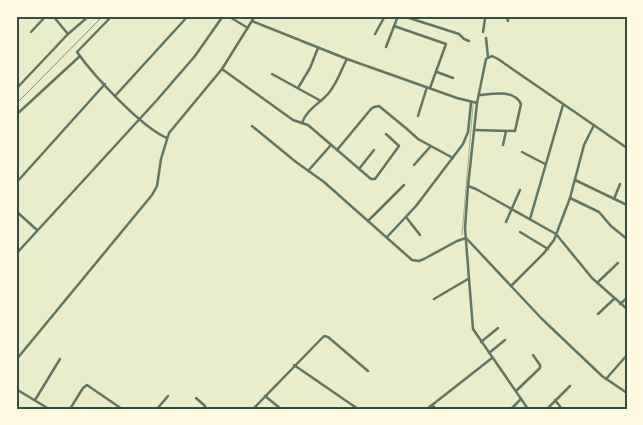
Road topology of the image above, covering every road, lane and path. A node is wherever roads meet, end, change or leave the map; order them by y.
1 (46, 16) edge
2 (53, 16) edge
3 (89, 16) edge
4 (112, 16) edge
5 (188, 16) edge
6 (223, 16) edge
7 (228, 16) edge
8 (255, 16) edge
9 (385, 16) edge
10 (398, 16) edge
11 (403, 16) edge
12 (499, 16) edge
13 (507, 16) edge
14 (485, 17) edge
15 (252, 21) junction
16 (508, 21) dead end
17 (394, 26) junction
18 (248, 28) junction
19 (31, 32) dead end
20 (483, 32) dead end
21 (68, 34) junction
22 (375, 34) dead end
23 (486, 38) dead end
24 (469, 41) dead end
25 (386, 47) dead end
26 (318, 48) junction
27 (80, 56) junction
28 (488, 57) junction
29 (346, 59) junction
30 (222, 69) junction
31 (437, 72) junction
32 (272, 74) dead end
33 (453, 78) dead end
34 (16, 82) edge
35 (104, 84) junction
36 (17, 88) edge
37 (298, 88) junction
38 (429, 88) junction
39 (479, 95) junction
40 (115, 96) junction
41 (321, 101) junction
42 (471, 102) junction
43 (478, 103) junction
44 (563, 105) junction
45 (16, 115) edge
46 (418, 116) dead end
47 (140, 118) junction
48 (302, 123) junction
49 (594, 125) junction
50 (252, 126) dead end
51 (474, 130) junction
52 (506, 131) junction
53 (386, 134) dead end
54 (167, 138) junction
55 (331, 144) junction
56 (502, 145) dead end
57 (430, 147) junction
58 (627, 148) edge
59 (338, 150) junction
60 (374, 150) dead end
61 (522, 152) dead end
62 (453, 158) junction
63 (545, 164) junction
64 (414, 166) dead end
65 (359, 169) junction
66 (308, 171) junction
67 (575, 180) junction
68 (16, 183) edge
69 (404, 184) dead end
70 (620, 184) dead end
71 (468, 186) junction
72 (520, 190) dead end
73 (570, 198) junction
74 (614, 198) junction
75 (627, 205) edge
76 (513, 209) junction
77 (16, 211) edge
78 (406, 217) junction
79 (530, 219) junction
80 (368, 221) junction
81 (506, 222) dead end
82 (37, 230) junction
83 (520, 232) dead end
84 (556, 234) junction
85 (420, 235) dead end
86 (387, 237) junction
87 (466, 238) junction
88 (627, 239) edge
89 (548, 249) junction
90 (16, 254) edge
91 (618, 263) dead end
92 (468, 279) junction
93 (597, 283) junction
94 (511, 286) junction
95 (627, 298) edge
96 (434, 299) dead end
97 (614, 299) junction
98 (620, 304) junction
99 (627, 309) edge
100 (598, 314) dead end
101 (498, 328) dead end
102 (505, 340) dead end
103 (480, 342) junction
104 (489, 353) junction
105 (533, 355) dead end
106 (627, 355) edge
107 (17, 357) edge
108 (492, 358) junction
109 (60, 359) dead end
110 (294, 366) junction
111 (368, 371) dead end
112 (606, 379) junction
113 (570, 386) dead end
114 (16, 389) edge
115 (516, 391) junction
116 (627, 393) edge
117 (168, 396) dead end
118 (265, 396) junction
119 (196, 398) dead end
120 (521, 399) junction
121 (35, 400) junction
122 (555, 400) junction
123 (432, 405) junction
124 (50, 409) edge
125 (70, 409) edge
126 (122, 409) edge
127 (157, 409) edge
128 (206, 409) edge
129 (253, 409) edge
130 (281, 409) edge
131 (358, 409) edge
132 (427, 409) edge
133 (436, 409) edge
134 (511, 409) edge
135 (528, 409) edge
136 (547, 409) edge
137 (562, 409) edge

1 - 19 street
2 - 21 street
3 - 21 street
4 - 27 street
5 - 40 street
6 - 47 street
7 - 18 street
8 - 15 street
9 - 22 street
10 - 17 street
11 - 24 street
12 - 14 street
13 - 16 street
14 - 20 street
15 - 18 street
15 - 26 street
17 - 25 street
17 - 31 street
18 - 30 street
21 - 36 street
23 - 28 street
26 - 29 street
26 - 37 street
27 - 35 street
27 - 45 street
28 - 39 street
28 - 44 street
29 - 38 street
29 - 41 street
30 - 48 street
30 - 54 street
31 - 33 street
31 - 38 street
32 - 37 street
34 - 36 street
35 - 40 street
35 - 68 street
37 - 41 street
38 - 42 street
38 - 46 street
39 - 43 street
39 - 52 street
40 - 47 street
41 - 48 street
42 - 43 street
42 - 62 street
43 - 51 street
44 - 49 street
44 - 63 street
47 - 54 street
47 - 82 street
48 - 55 street
49 - 58 street
49 - 67 street
50 - 66 street
51 - 52 street
51 - 71 street
52 - 56 street
53 - 65 street
54 - 107 street
55 - 59 street
55 - 66 street
57 - 59 street
57 - 62 street
57 - 64 street
59 - 65 street
60 - 65 street
61 - 63 street
62 - 78 street
63 - 79 street
66 - 80 street
67 - 73 street
67 - 74 street
69 - 80 street
70 - 74 street
71 - 76 street
71 - 87 street
72 - 76 street
73 - 84 street
73 - 88 street
74 - 75 street
76 - 79 street
76 - 81 street
77 - 82 street
78 - 85 street
78 - 86 street
79 - 84 street
80 - 86 street
82 - 90 street
83 - 89 street
84 - 89 street
84 - 93 street
86 - 87 street
87 - 92 street
87 - 94 street
89 - 94 street
91 - 93 street
92 - 96 street
92 - 103 street
93 - 97 street
94 - 112 street
95 - 98 street
97 - 98 street
97 - 100 street
98 - 99 street
101 - 103 street
102 - 104 street
103 - 104 street
104 - 108 street
105 - 115 street
106 - 112 street
108 - 115 street
108 - 123 street
109 - 121 street
110 - 111 street
110 - 118 street
110 - 131 street
112 - 116 street
113 - 122 street
114 - 121 street
115 - 120 street
117 - 127 street
118 - 129 street
118 - 130 street
119 - 128 street
120 - 134 street
120 - 135 street
121 - 124 street
122 - 136 street
122 - 137 street
123 - 132 street
123 - 133 street
125 - 126 street

